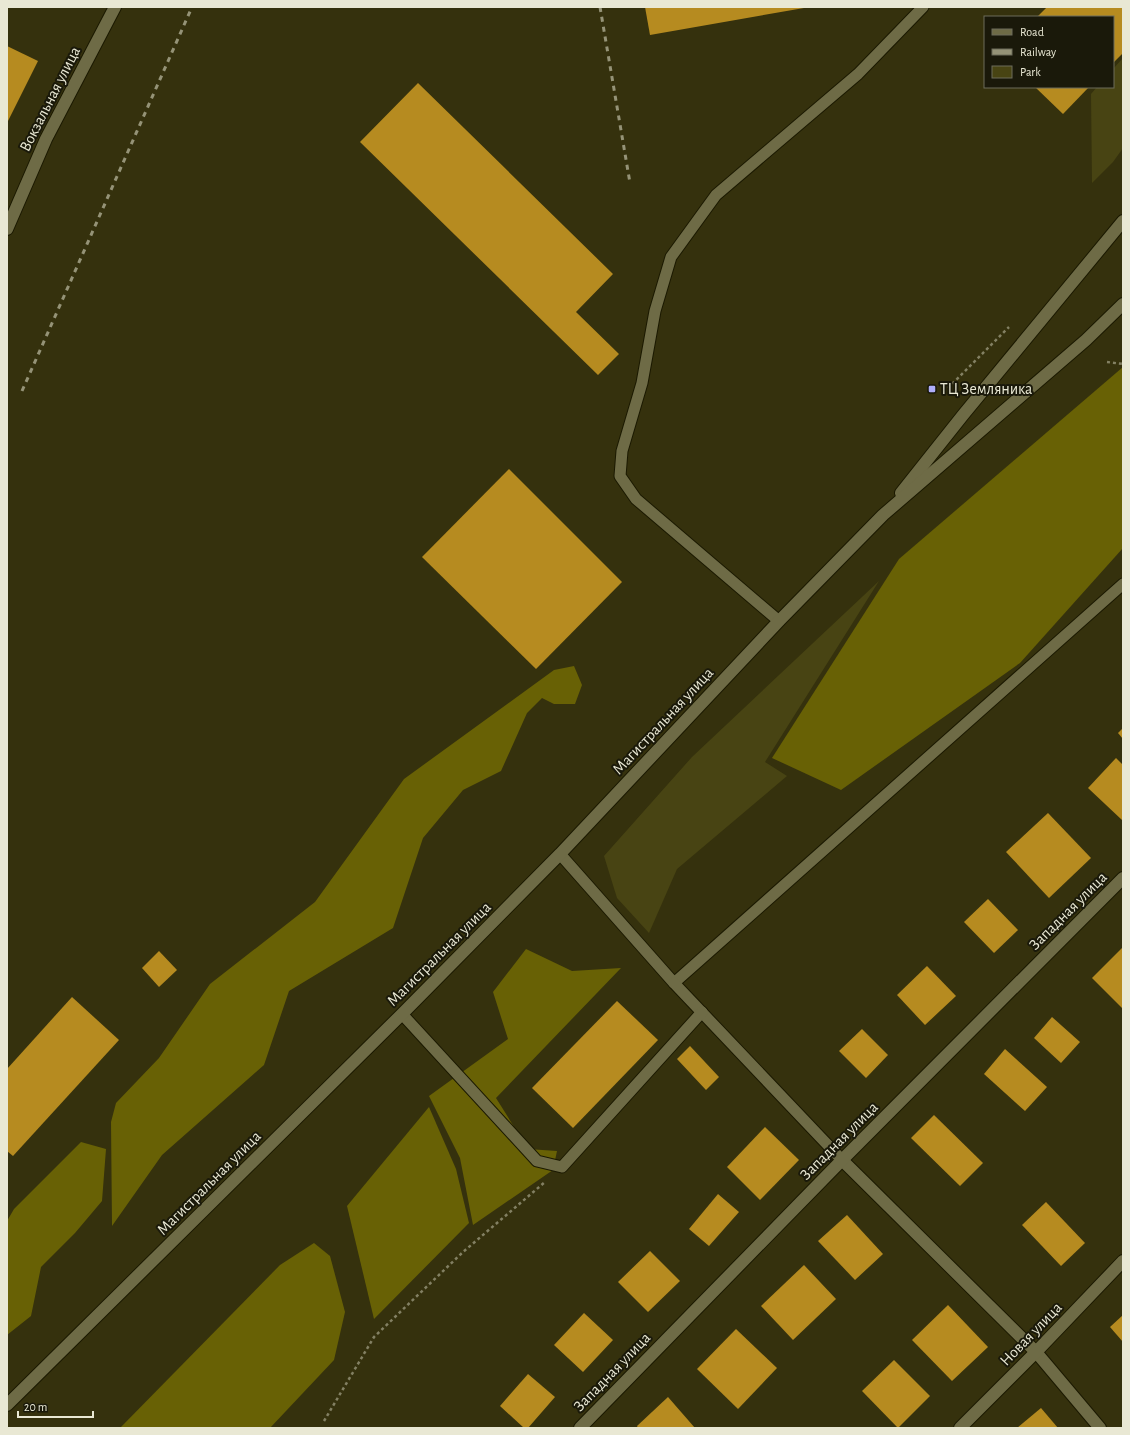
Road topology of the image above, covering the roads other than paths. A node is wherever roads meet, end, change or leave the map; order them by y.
1 (116, 7) edge
2 (923, 7) edge
3 (1123, 221) edge
4 (7, 229) edge
5 (1123, 304) edge
6 (883, 515) junction
7 (1123, 584) edge
8 (779, 621) junction
9 (560, 854) junction
10 (1123, 878) edge
11 (674, 983) junction
12 (702, 1012) junction
13 (402, 1014) junction
14 (842, 1160) junction
15 (1123, 1261) edge
16 (1036, 1352) junction
17 (7, 1405) edge
18 (580, 1428) edge
19 (960, 1428) edge
20 (1100, 1428) edge

1 - 4 main road, Вокзальная улица
2 - 8 lane
3 - 6 main road
5 - 6 main road
6 - 8 main road, Магистральная улица
7 - 11 lane
8 - 9 main road, Магистральная улица
9 - 11 lane
9 - 13 main road, Магистральная улица
10 - 14 main road, Западная улица
11 - 12 lane
12 - 13 lane
12 - 14 lane
13 - 17 main road, Магистральная улица
14 - 16 main road
14 - 18 main road, Западная улица
15 - 16 main road, Новая улица
16 - 19 main road, Новая улица
16 - 20 main road

